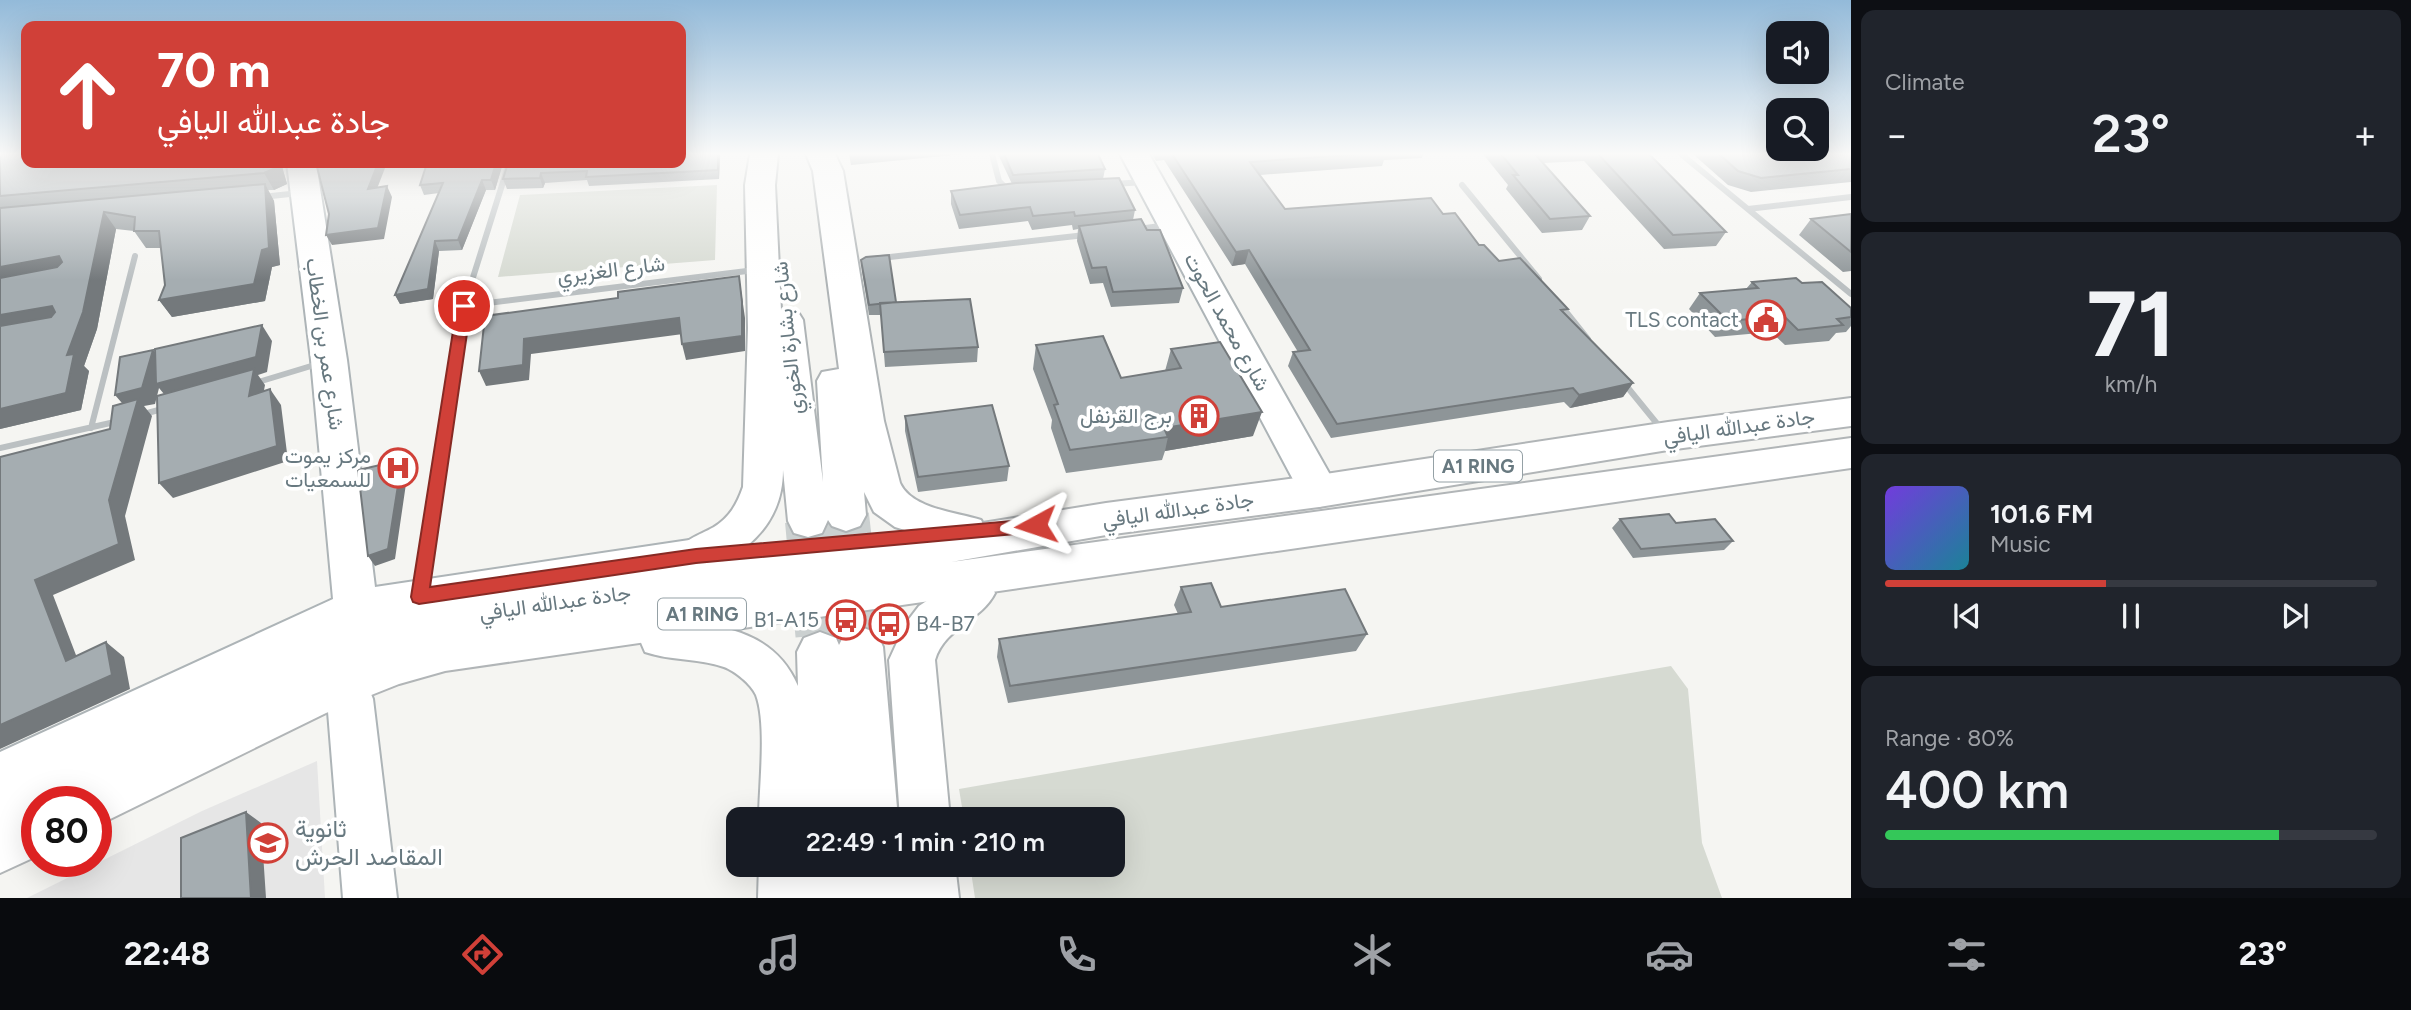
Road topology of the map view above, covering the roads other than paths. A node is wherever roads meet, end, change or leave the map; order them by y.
1 (255, 196) edge
2 (306, 196) edge
3 (499, 196) edge
4 (760, 196) edge
5 (771, 196) edge
6 (822, 196) edge
7 (835, 196) edge
8 (1157, 196) edge
9 (1471, 196) edge
10 (1732, 196) edge
11 (1851, 197) edge
12 (249, 198) edge
13 (1748, 209) junction
14 (1172, 225) junction
15 (1131, 229) edge
16 (1089, 234) edge
17 (135, 256) edge
18 (854, 261) junction
19 (761, 269) junction
20 (1548, 289) edge
21 (1851, 294) edge
22 (1556, 300) edge
23 (464, 306) junction
24 (1591, 342) edge
25 (329, 360) junction
26 (1616, 373) edge
27 (244, 386) edge
28 (169, 408) edge
29 (1851, 412) edge
30 (91, 428) junction
31 (1668, 436) junction
32 (0, 448) edge
33 (1851, 453) edge
34 (1329, 509) junction
35 (846, 515) tunnel mouth
36 (1105, 519) junction
37 (808, 521) tunnel mouth
38 (966, 532) junction
39 (696, 556) junction
40 (973, 593) junction
41 (419, 597) junction
42 (356, 609) junction
43 (661, 638) junction
44 (350, 699) junction
45 (0, 777) edge
46 (112, 793) edge
47 (784, 807) edge
48 (829, 807) edge
49 (871, 807) edge
50 (924, 807) edge
51 (0, 808) edge
52 (112, 816) edge
53 (21, 837) edge
54 (0, 847) edge
55 (21, 861) edge
56 (0, 871) edge
57 (785, 877) edge
58 (831, 877) edge
59 (878, 877) edge
60 (930, 877) edge
61 (370, 898) edge
62 (785, 898) edge
63 (832, 898) edge
64 (880, 898) edge
65 (932, 898) edge

1 - 12 street
2 - 25 main road, شارع عمر بن الخطاب
3 - 23 street
4 - 19 main road
5 - 37 main road, شارع بشارة الخوري
6 - 35 main road, شارع بشارة الخوري
7 - 18 main road
8 - 14 main road, شارع محمد الحوت
9 - 20 street
10 - 13 street
11 - 13 street
13 - 21 street
14 - 15 street
14 - 34 main road, شارع محمد الحوت
16 - 18 street
17 - 30 street
18 - 38 main road
19 - 23 street, شارع الغزيري
19 - 39 main road
22 - 24 street
23 - 41 street
25 - 27 street
25 - 42 main road, شارع عمر بن الخطاب
26 - 31 street
28 - 30 street
29 - 31 main road, جادة عبدالله اليافي / A1 RING
30 - 32 street
31 - 34 main road, جادة عبدالله اليافي / A1 RING
33 - 34 main road, جادة عبدالله اليافي / A1 RING
34 - 36 main road, جادة عبدالله اليافي / A1 RING
34 - 40 main road
34 - 46 main road, جادة عبدالله اليافي / A1 RING
36 - 38 main road, جادة عبدالله اليافي
36 - 51 main road, جادة عبدالله اليافي / A1 RING
38 - 39 main road, جادة عبدالله اليافي
39 - 41 main road, جادة عبدالله اليافي
40 - 43 main road
40 - 50 main road
41 - 42 main road, جادة عبدالله اليافي
42 - 45 main road, جادة عبدالله اليافي
43 - 44 main road
43 - 47 main road
44 - 52 main road
44 - 61 main road
48 - 49 main road
53 - 54 main road
55 - 56 main road
57 - 62 main road
58 - 63 main road
59 - 64 main road
60 - 65 main road

